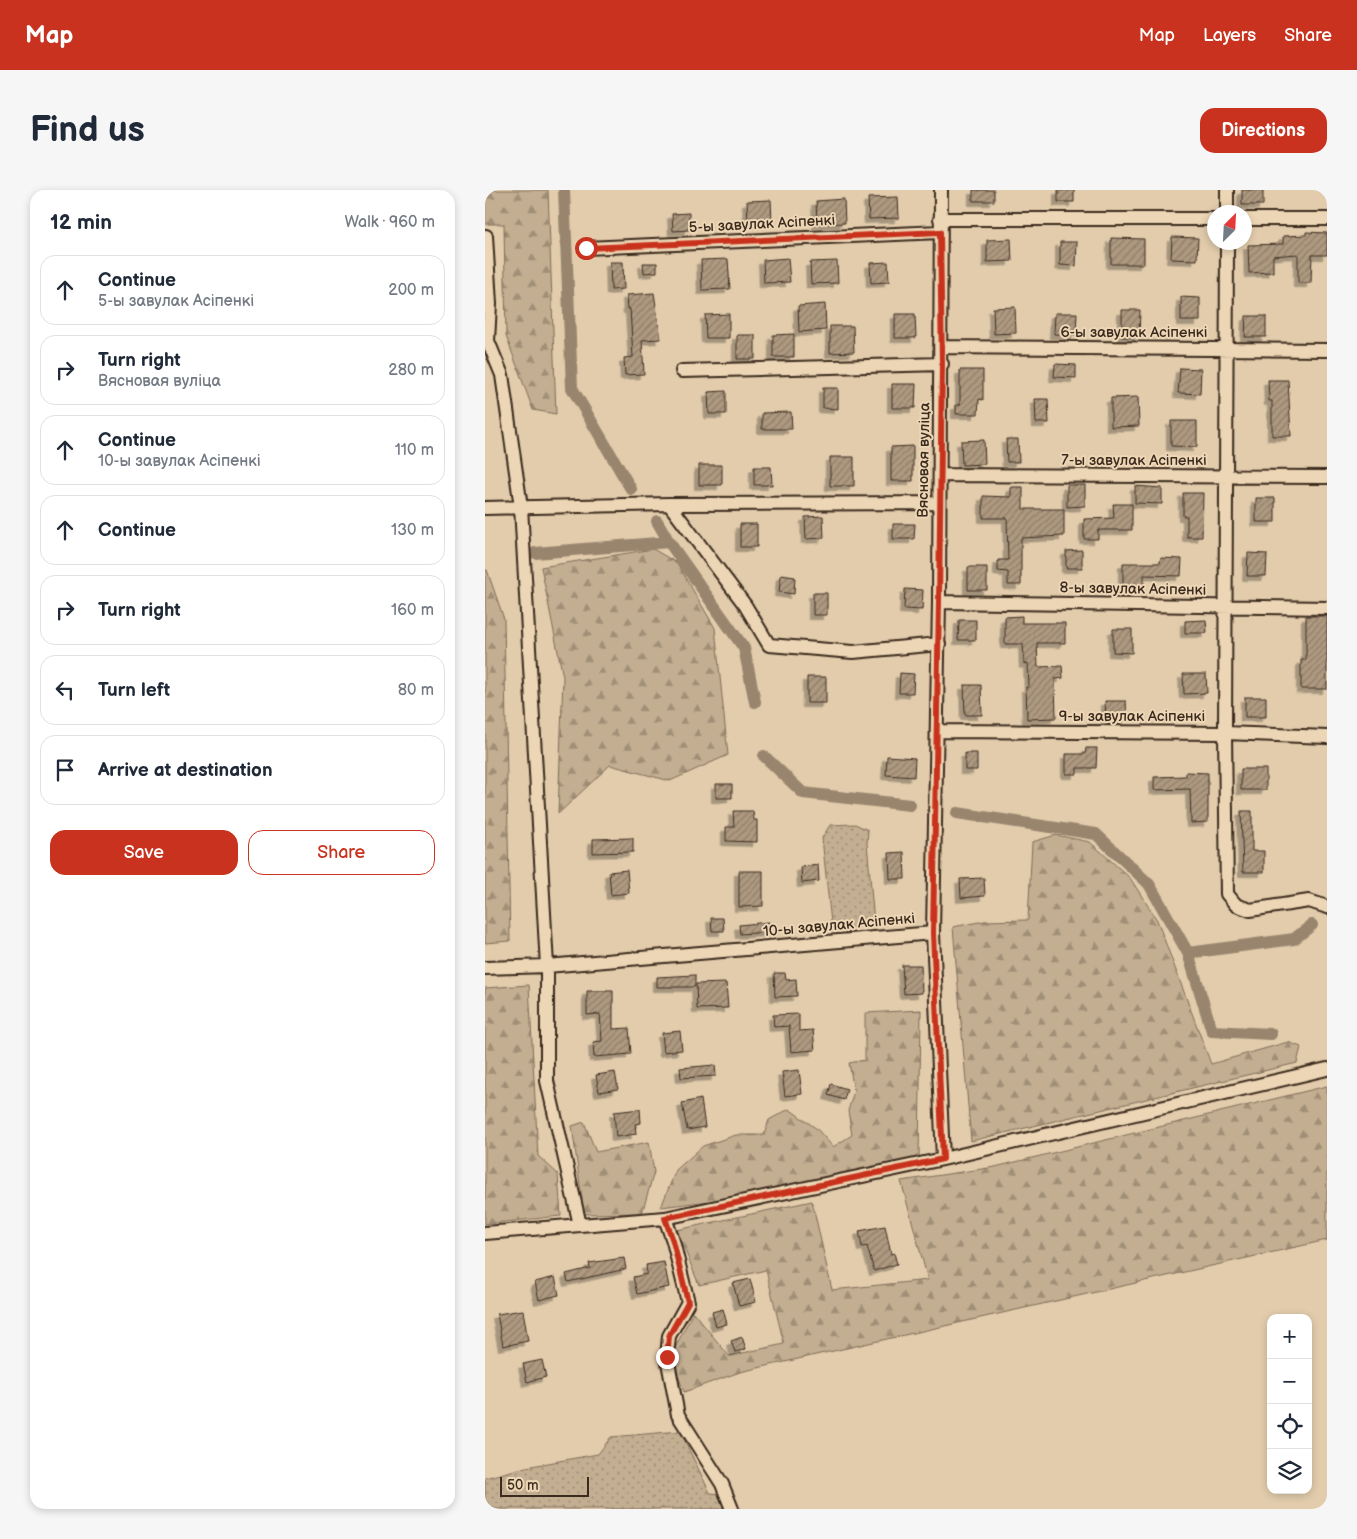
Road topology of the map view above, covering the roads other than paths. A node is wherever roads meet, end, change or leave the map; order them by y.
1 (941, 190) edge
2 (1227, 190) edge
3 (1227, 205) edge
4 (1207, 219) edge
5 (1252, 219) edge
6 (1327, 219) edge
7 (940, 225) junction
8 (486, 236) edge
9 (586, 248) dead end
10 (1227, 250) edge
11 (942, 347) junction
12 (1226, 349) junction
13 (1327, 350) edge
14 (942, 364) junction
15 (682, 371) dead end
16 (940, 475) junction
17 (1225, 476) junction
18 (1327, 477) edge
19 (939, 503) junction
20 (669, 504) junction
21 (521, 507) junction
22 (485, 508) edge
23 (939, 602) junction
24 (1225, 606) junction
25 (1327, 608) edge
26 (939, 644) junction
27 (937, 730) junction
28 (1225, 733) junction
29 (1327, 737) edge
30 (1327, 907) edge
31 (933, 933) junction
32 (547, 966) junction
33 (485, 968) edge
34 (1327, 1068) edge
35 (943, 1159) junction
36 (665, 1218) junction
37 (580, 1225) junction
38 (485, 1233) edge
39 (732, 1509) edge

1 - 7 street, Вясновая вуліца
2 - 3 street
4 - 7 street, 5-ы завулак Асіпенкі
5 - 6 street
7 - 9 street, 5-ы завулак Асіпенкі
7 - 11 street, Вясновая вуліца
8 - 21 street
10 - 12 street
11 - 12 street, 6-ы завулак Асіпенкі
11 - 14 street, Вясновая вуліца
12 - 13 street, 6-ы завулак Асіпенкі
12 - 17 street
14 - 15 street
14 - 16 street, Вясновая вуліца
16 - 17 street, 7-ы завулак Асіпенкі
16 - 19 street, Вясновая вуліца
17 - 18 street, 7-ы завулак Асіпенкі
17 - 24 street
19 - 20 street
19 - 23 street, Вясновая вуліца
20 - 21 street
20 - 26 street
21 - 22 street
21 - 32 street
23 - 24 street, 8-ы завулак Асіпенкі
23 - 26 street, Вясновая вуліца
24 - 25 street, 8-ы завулак Асіпенкі
24 - 28 street
26 - 27 street, Вясновая вуліца
27 - 28 street, 9-ы завулак Асіпенкі
27 - 31 street, 10-ы завулак Асіпенкі
28 - 29 street, 9-ы завулак Асіпенкі
28 - 30 street
31 - 32 street, 10-ы завулак Асіпенкі
31 - 35 street
32 - 33 street, 10-ы завулак Асіпенкі
32 - 37 street
34 - 35 street
35 - 36 street
36 - 37 street
36 - 39 street
37 - 38 street

